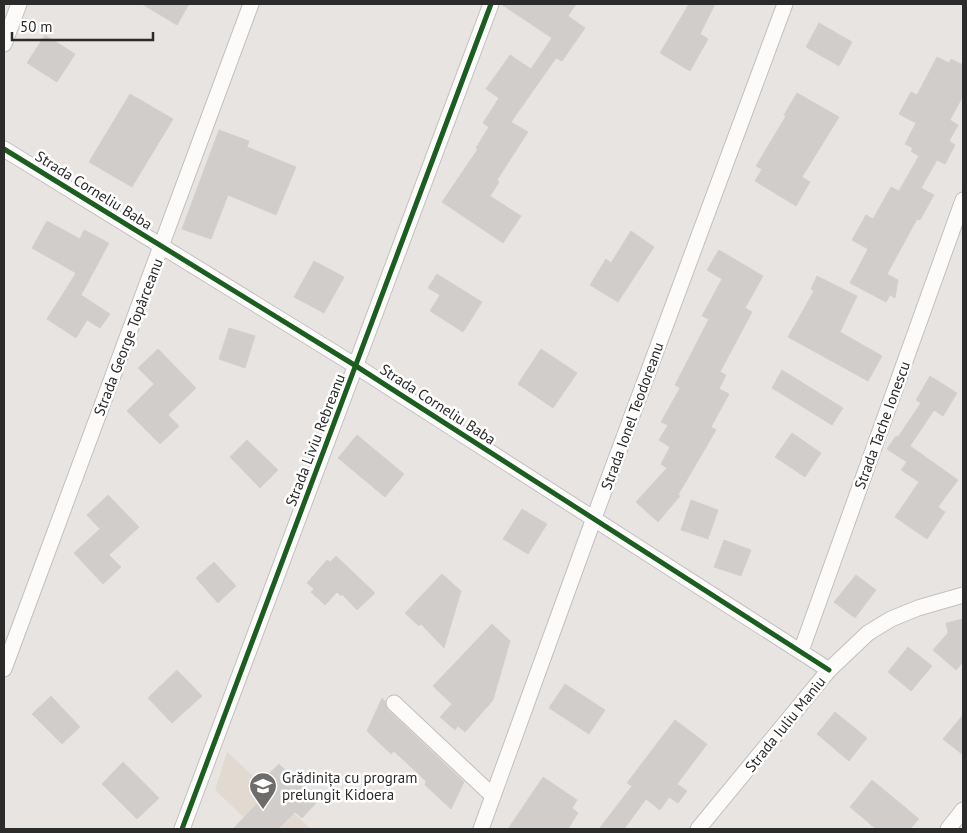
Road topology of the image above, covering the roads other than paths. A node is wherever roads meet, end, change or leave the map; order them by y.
1 (19, 4) edge
2 (252, 4) edge
3 (491, 4) edge
4 (785, 4) edge
5 (4, 44) edge
6 (4, 149) edge
7 (963, 200) edge
8 (162, 246) junction
9 (356, 366) junction
10 (594, 518) junction
11 (963, 594) edge
12 (801, 651) junction
13 (4, 669) edge
14 (829, 670) junction
15 (394, 703) dead end
16 (493, 796) junction
17 (963, 810) edge
18 (182, 829) edge
19 (481, 829) edge
20 (698, 829) edge
21 (948, 829) edge

1 - 5 street
2 - 8 street, Strada George Topârceanu
3 - 9 street, Strada Liviu Rebreanu
4 - 10 street, Strada Ionel Teodoreanu
6 - 8 street, Strada Corneliu Baba
7 - 12 street, Strada Tache Ionescu
8 - 9 street, Strada Corneliu Baba
8 - 13 street, Strada George Topârceanu
9 - 10 street, Strada Corneliu Baba
9 - 18 street, Strada Liviu Rebreanu
10 - 12 street, Strada Corneliu Baba
10 - 16 street, Strada Ionel Teodoreanu
11 - 14 street, Strada Iuliu Maniu
12 - 14 street, Strada Corneliu Baba
14 - 20 street, Strada Iuliu Maniu
15 - 16 street
16 - 19 street, Strada Ionel Teodoreanu
17 - 21 street

